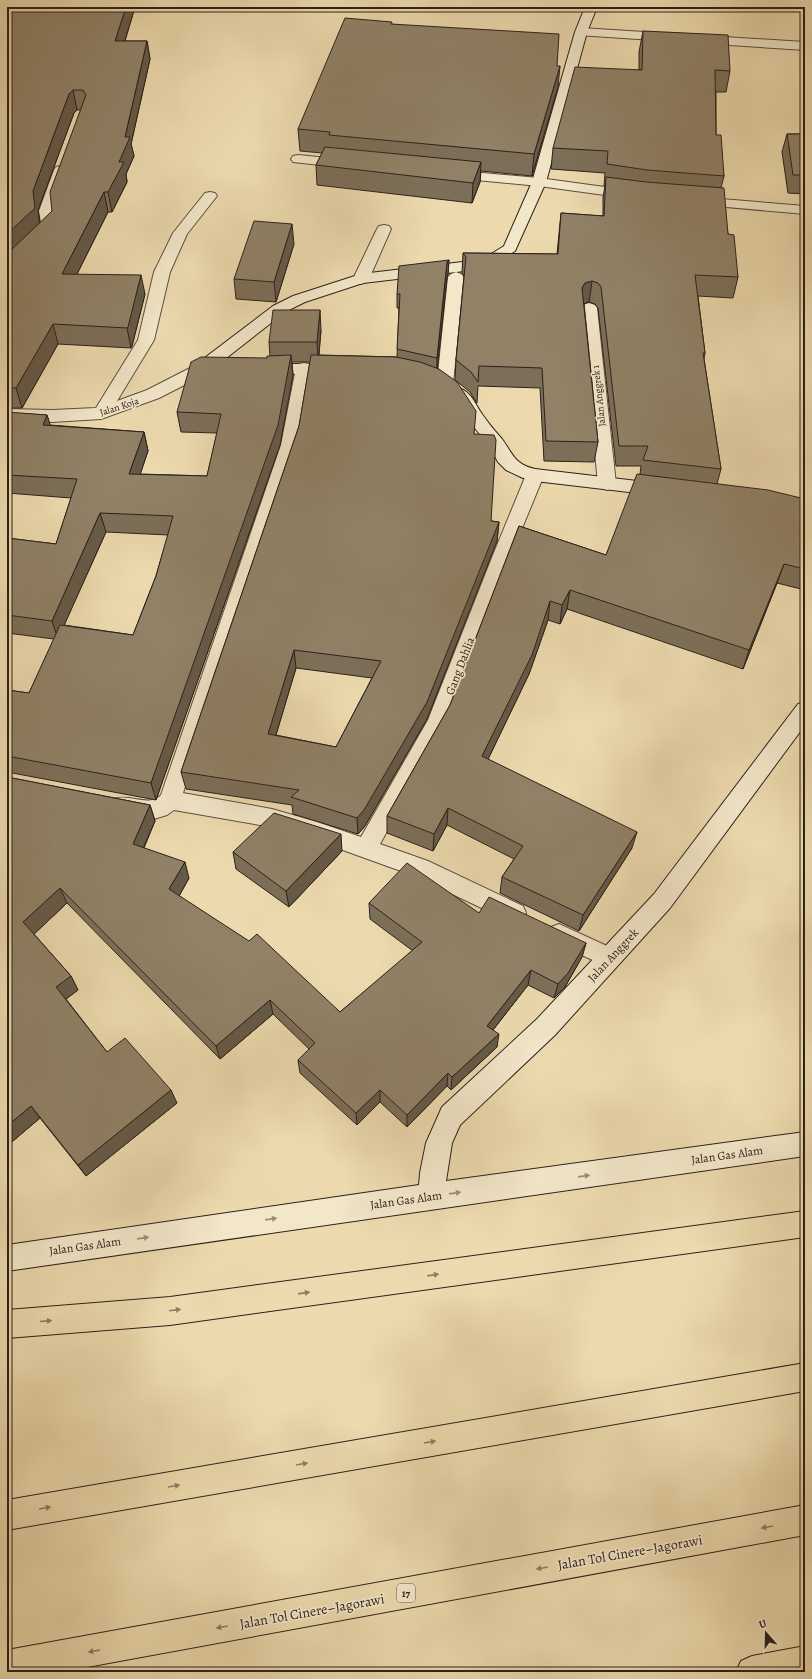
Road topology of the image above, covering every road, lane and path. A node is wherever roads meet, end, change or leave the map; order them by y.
1 (592, 7) edge
2 (581, 32) junction
3 (805, 46) edge
4 (65, 159) edge
5 (298, 159) dead end
6 (360, 165) edge
7 (438, 172) edge
8 (539, 182) junction
9 (210, 196) dead end
10 (651, 197) edge
11 (682, 200) edge
12 (805, 210) edge
13 (384, 229) dead end
14 (7, 269) edge
15 (456, 277) dead end
16 (361, 279) junction
17 (589, 308) dead end
18 (304, 368) junction
19 (350, 369) edge
20 (200, 370) junction
21 (101, 413) junction
22 (7, 415) edge
23 (535, 475) junction
24 (607, 484) junction
25 (678, 492) edge
26 (805, 710) edge
27 (170, 800) junction
28 (104, 801) edge
29 (366, 848) junction
30 (610, 958) junction
31 (805, 1144) edge
32 (432, 1196) junction
33 (805, 1224) edge
34 (7, 1258) edge
35 (7, 1324) edge
36 (805, 1377) edge
37 (7, 1515) edge
38 (805, 1520) edge
39 (805, 1662) edge
40 (7, 1666) edge
41 (752, 1672) edge

1 - 2 street, Jalan Koja
2 - 3 street
2 - 8 street, Jalan Koja
4 - 14 street
5 - 6 street
7 - 8 street
8 - 10 street
8 - 16 street, Jalan Koja
9 - 21 street
11 - 12 street
13 - 16 street
15 - 23 street
16 - 20 street, Jalan Koja
17 - 24 street, Jalan Anggrek 1
18 - 19 street
18 - 20 street
18 - 27 street
20 - 21 street, Jalan Koja
21 - 22 street, Jalan Koja
23 - 24 street
23 - 29 street, Gang Dahlia
24 - 25 street
26 - 30 street, Jalan Anggrek
27 - 28 street
27 - 29 street
29 - 30 street
30 - 32 street, Jalan Anggrek
32 -> 31 street, Jalan Gas Alam
34 -> 32 street, Jalan Gas Alam
35 -> 33 highway
37 -> 36 highway
38 -> 40 highway, Jalan Tol Cinere–Jagorawi / 17
39 - 41 highway

